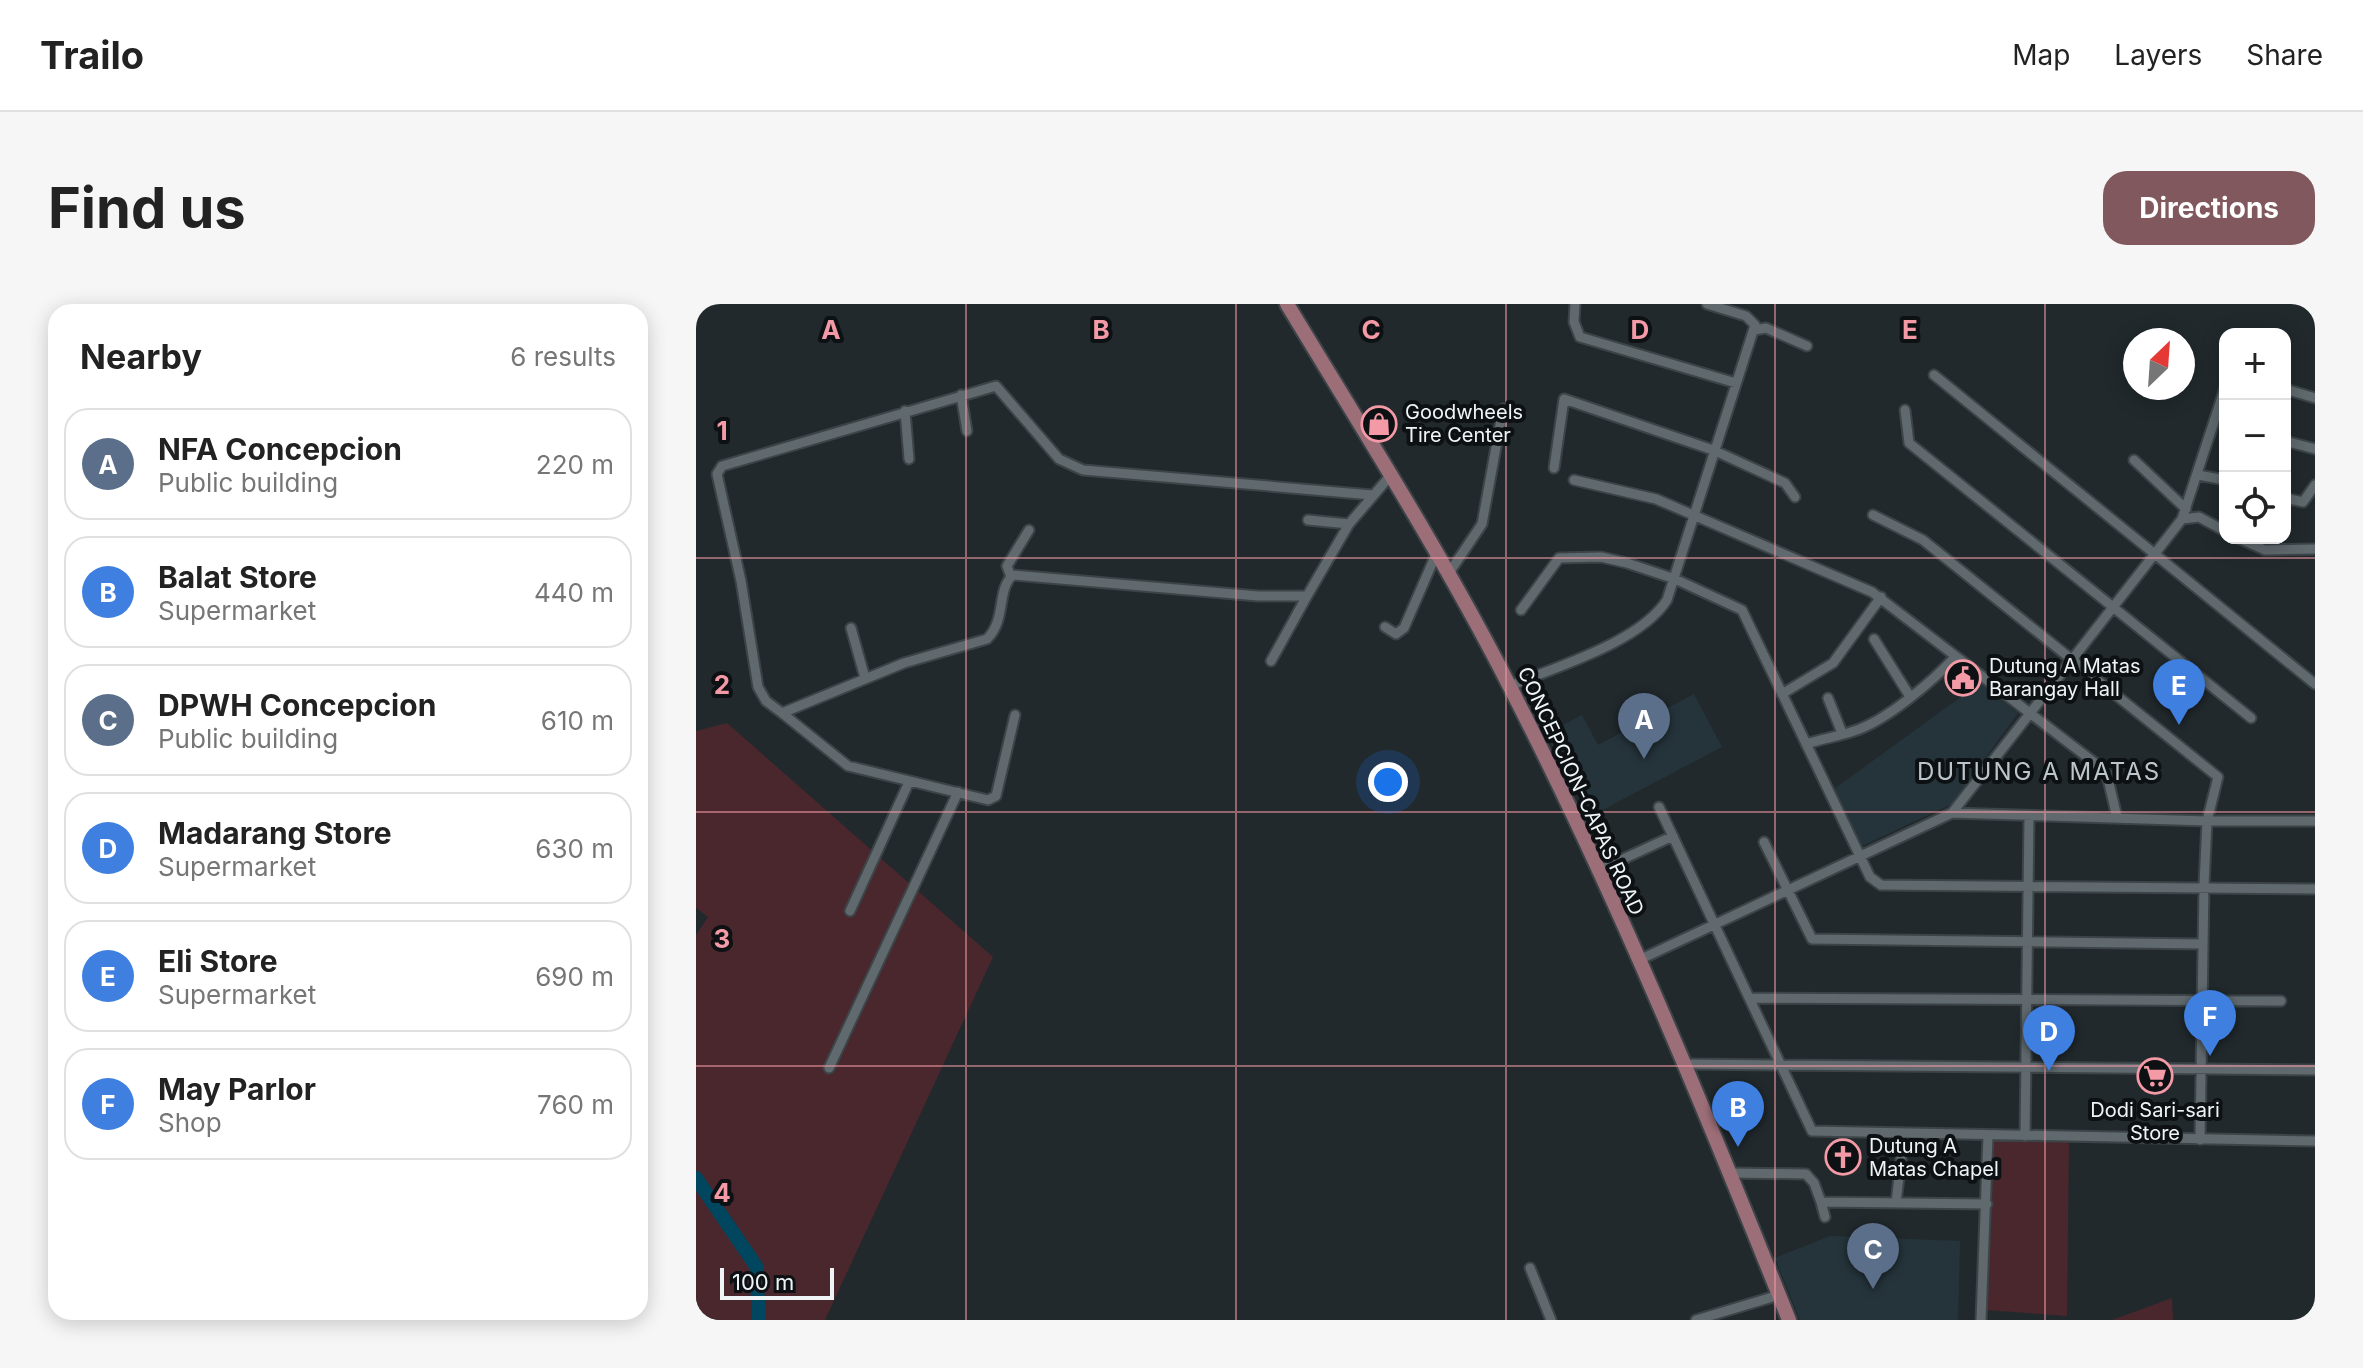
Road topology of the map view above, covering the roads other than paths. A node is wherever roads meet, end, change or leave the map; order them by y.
1 (1287, 304) edge
2 (1575, 304) edge
3 (1707, 304) edge
4 (1754, 330) junction
5 (1807, 346) dead end
6 (1934, 375) dead end
7 (1736, 383) junction
8 (2291, 391) edge
9 (961, 395) junction
10 (2315, 398) edge
11 (1503, 409) dead end
12 (1905, 410) dead end
13 (905, 411) junction
14 (2219, 426) edge
15 (967, 431) dead end
16 (2291, 443) edge
17 (2315, 449) edge
18 (1713, 450) junction
19 (909, 459) dead end
20 (2134, 460) dead end
21 (1554, 468) dead end
22 (2198, 475) junction
23 (1390, 476) junction
24 (2219, 479) edge
25 (1574, 480) dead end
26 (2315, 485) edge
27 (1372, 495) junction
28 (1795, 497) dead end
29 (2291, 499) edge
30 (2184, 514) junction
31 (1873, 515) dead end
32 (1694, 518) junction
33 (1308, 520) dead end
34 (1349, 524) junction
35 (2219, 528) edge
36 (1029, 530) dead end
37 (2252, 544) edge
38 (2310, 551) edge
39 (1437, 552) junction
40 (2153, 553) junction
41 (2315, 561) edge
42 (1449, 573) junction
43 (1011, 577) junction
44 (1675, 579) junction
45 (1307, 596) junction
46 (1881, 597) junction
47 (2112, 604) junction
48 (1521, 610) dead end
49 (1385, 627) dead end
50 (851, 628) dead end
51 (1874, 639) dead end
52 (1955, 657) junction
53 (2070, 658) junction
54 (1271, 661) dead end
55 (865, 678) junction
56 (2315, 684) edge
57 (1510, 686) junction
58 (1782, 694) junction
59 (1909, 695) junction
60 (1828, 698) dead end
61 (2028, 712) junction
62 (782, 713) junction
63 (1015, 715) dead end
64 (2251, 718) dead end
65 (1842, 733) junction
66 (1806, 744) junction
67 (909, 782) junction
68 (958, 792) junction
69 (1659, 807) dead end
70 (1952, 813) junction
71 (2029, 816) junction
72 (2117, 817) junction
73 (2207, 821) junction
74 (2315, 821) edge
75 (1673, 836) junction
76 (1764, 842) dead end
77 (1859, 855) junction
78 (1597, 871) junction
79 (2204, 885) junction
80 (2027, 886) junction
81 (2315, 889) edge
82 (1787, 891) junction
83 (850, 911) dead end
84 (1714, 923) junction
85 (2026, 943) junction
86 (2203, 944) junction
87 (1639, 960) junction
88 (1751, 998) junction
89 (2026, 999) junction
90 (2200, 999) junction
91 (2281, 1001) dead end
92 (1686, 1064) junction
93 (1779, 1067) junction
94 (829, 1068) dead end
95 (2026, 1068) junction
96 (2203, 1069) junction
97 (2315, 1070) edge
98 (1988, 1136) junction
99 (2025, 1136) junction
100 (2200, 1140) junction
101 (2315, 1141) edge
102 (1901, 1159) dead end
103 (1732, 1173) junction
104 (1821, 1202) junction
105 (1896, 1203) junction
106 (1987, 1204) junction
107 (1825, 1217) dead end
108 (1530, 1268) dead end
109 (1779, 1295) junction
110 (1551, 1320) edge
111 (1696, 1320) edge
112 (1789, 1320) edge
113 (1981, 1320) edge

1 - 23 main road, CONCEPCION-CAPAS ROAD
2 - 7 street
3 - 4 street
4 - 5 street
4 - 7 street
6 - 40 street
7 - 18 street
8 - 10 street
9 - 13 street
9 - 15 street
9 - 27 street
11 - 42 street
12 - 47 street
13 - 19 street
13 - 62 street
14 - 22 street
16 - 17 street
18 - 21 street
18 - 28 street
18 - 32 street
20 - 30 street
22 - 24 street
22 - 30 street
23 - 27 street
23 - 39 main road, CONCEPCION-CAPAS ROAD
25 - 32 street
26 - 29 street
27 - 34 street
30 - 35 street
30 - 40 street
31 - 53 street
32 - 44 street
32 - 46 street
33 - 34 street
34 - 45 street
36 - 43 street
37 - 38 street
38 - 41 street
39 - 42 main road, CONCEPCION-CAPAS ROAD
39 - 49 street
40 - 47 street
40 - 56 street
42 - 57 main road, CONCEPCION-CAPAS ROAD
43 - 45 street
43 - 55 street
44 - 48 street
44 - 57 street
44 - 58 street
45 - 54 street
46 - 52 street
46 - 58 street
47 - 53 street
47 - 64 street
50 - 55 street
51 - 59 street
52 - 59 street
52 - 61 street
53 - 61 street
53 - 73 street
55 - 62 street
57 - 78 main road, CONCEPCION-CAPAS ROAD
58 - 66 street
59 - 65 street
60 - 65 street
61 - 70 street
61 - 72 street
62 - 67 street
63 - 68 street
65 - 66 street
66 - 77 street
67 - 68 street
67 - 83 street
68 - 94 street
69 - 75 street
70 - 71 street
70 - 77 street
71 - 72 street
71 - 80 street
72 - 73 street
73 - 74 street
73 - 79 street
75 - 78 street
75 - 84 street
76 - 82 street
77 - 80 street
77 - 82 street
78 - 87 main road, CONCEPCION-CAPAS ROAD
79 - 80 street
79 - 81 street
79 - 86 street
80 - 85 street
82 - 84 street
82 - 85 street
84 - 87 street
84 - 88 street
85 - 86 street
85 - 89 street
86 - 90 street
87 - 92 main road, CONCEPCION-CAPAS ROAD
88 - 89 street
88 - 93 street
89 - 90 street
89 - 95 street
90 - 91 street
90 - 96 street
92 - 93 street
92 - 103 main road, CONCEPCION-CAPAS ROAD
93 - 95 street
93 - 98 street
95 - 96 street
95 - 99 street
96 - 97 street
96 - 100 street
98 - 99 street
98 - 106 street
99 - 100 street
100 - 101 street
102 - 105 street
103 - 104 street
103 - 109 main road, CONCEPCION-CAPAS ROAD
104 - 105 street
104 - 107 street
105 - 106 street
106 - 113 street
108 - 110 street
109 - 111 street
109 - 112 main road, CONCEPCION-CAPAS ROAD

